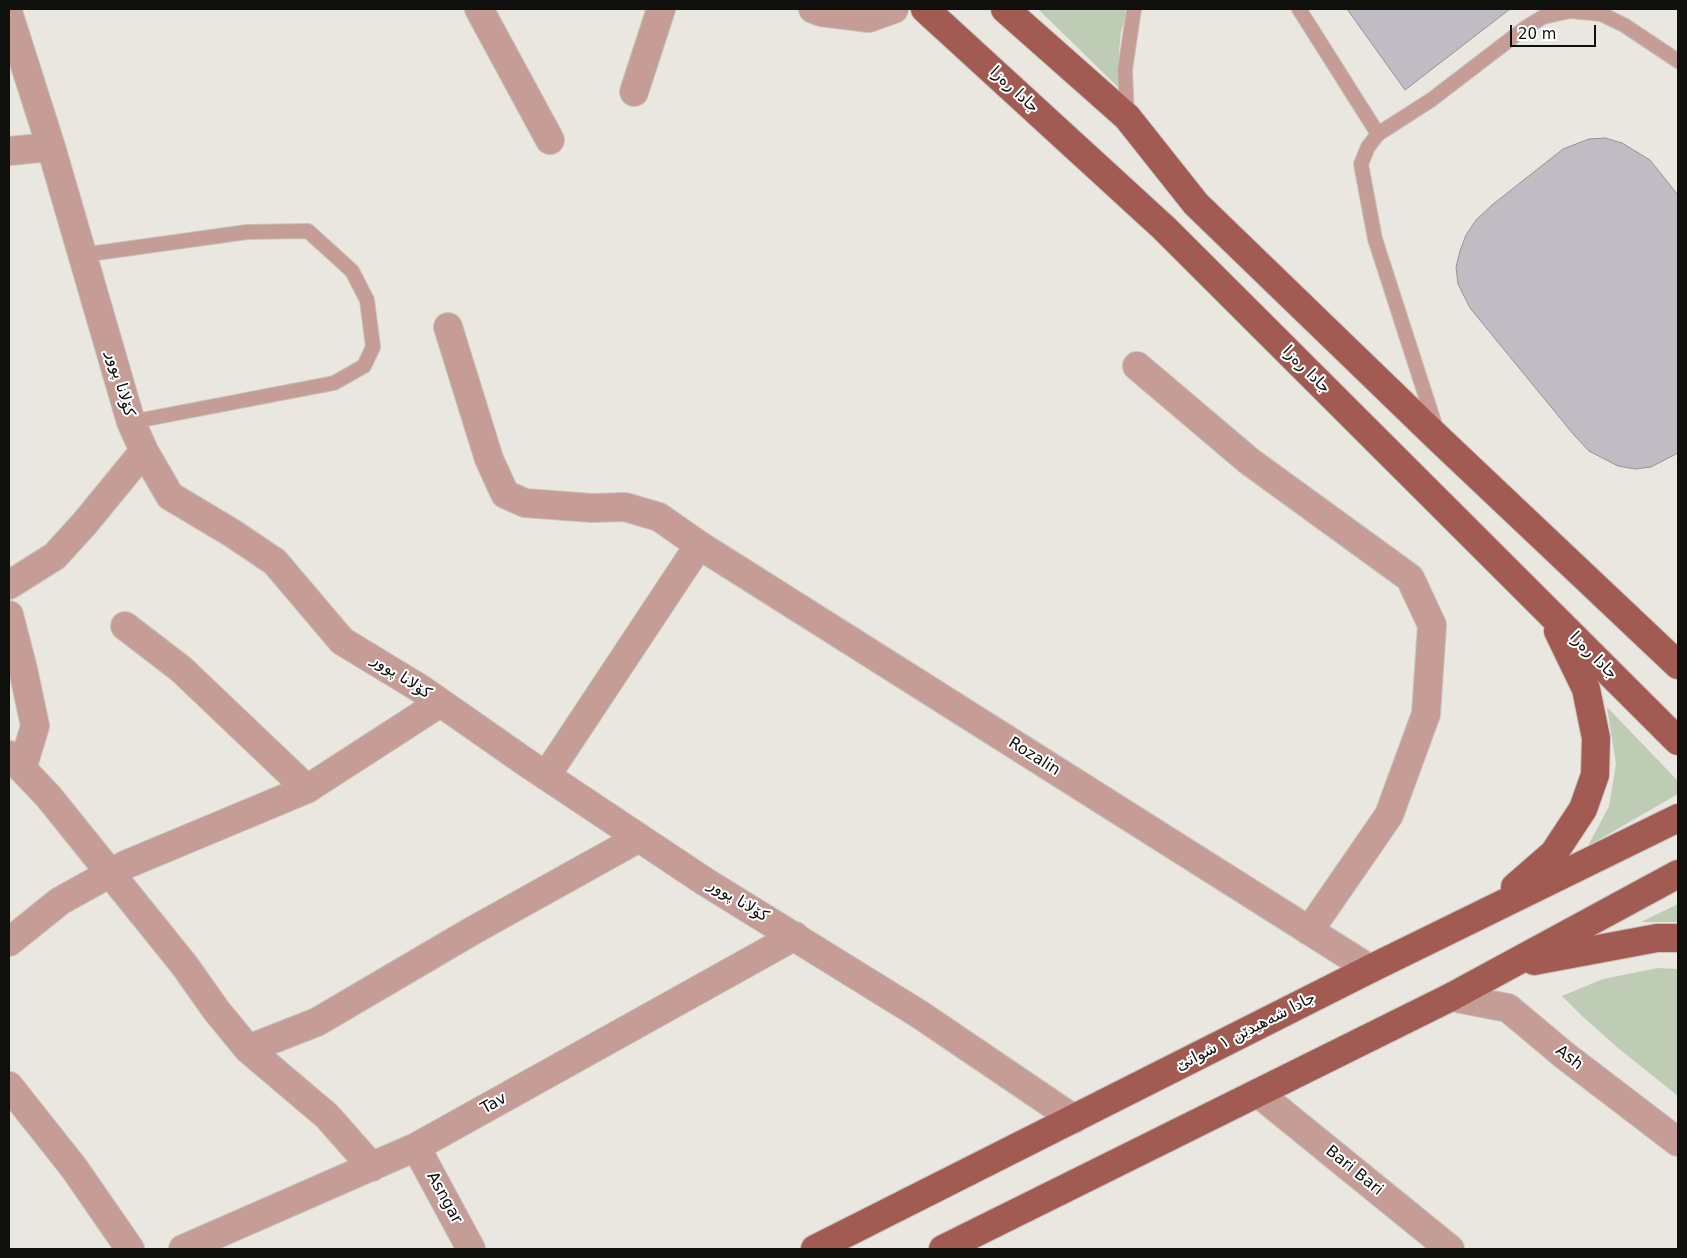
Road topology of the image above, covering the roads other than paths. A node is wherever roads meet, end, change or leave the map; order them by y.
1 (479, 9) edge
2 (660, 9) edge
3 (813, 9) edge
4 (894, 9) edge
5 (925, 9) edge
6 (1004, 9) edge
7 (1134, 9) edge
8 (1299, 9) edge
9 (9, 15) edge
10 (1678, 61) edge
11 (634, 92) dead end
12 (1127, 117) junction
13 (1378, 134) junction
14 (550, 140) dead end
15 (50, 147) junction
16 (9, 151) edge
17 (82, 255) junction
18 (448, 327) dead end
19 (1137, 366) dead end
20 (131, 422) junction
21 (1439, 439) junction
22 (144, 451) junction
23 (699, 545) junction
24 (9, 585) edge
25 (1549, 612) junction
26 (9, 615) edge
27 (124, 626) dead end
28 (1673, 657) edge
29 (440, 703) junction
30 (1678, 741) edge
31 (15, 762) edge
32 (546, 776) junction
33 (307, 789) junction
34 (1678, 818) edge
35 (640, 838) junction
36 (109, 873) junction
37 (1678, 874) edge
38 (1488, 911) junction
39 (1309, 931) junction
40 (795, 936) junction
41 (1678, 938) edge
42 (9, 942) edge
43 (1508, 966) junction
44 (1370, 969) junction
45 (1451, 997) junction
46 (248, 1049) junction
47 (9, 1086) edge
48 (1258, 1093) junction
49 (1074, 1119) junction
50 (1678, 1142) edge
51 (416, 1148) junction
52 (372, 1167) junction
53 (130, 1249) edge
54 (182, 1249) edge
55 (471, 1249) edge
56 (815, 1249) edge
57 (943, 1249) edge
58 (1450, 1249) edge

1 - 14 street
2 - 11 street
3 - 4 street
5 - 25 main road, جادا ره‌زا
6 - 12 main road
7 - 12 lane
8 - 13 lane
9 - 15 street, کۆلانا پوور
10 - 13 lane
12 - 21 main road
13 - 21 lane
15 - 16 street
15 - 17 street, کۆلانا پوور
17 - 20 street, کۆلانا پوور
17 - 20 lane
18 - 23 street, Rozalin
19 - 39 street
20 - 22 street, کۆلانا پوور
21 - 28 main road
22 - 24 street
22 - 29 street, کۆلانا پوور
23 - 32 street
23 - 39 street, Rozalin
25 - 30 main road, جادا ره‌زا
25 - 38 main road
26 - 31 street
27 - 33 street
29 - 32 street, کۆلانا پوور
29 - 33 street
31 - 36 street
32 - 35 street, کۆلانا پوور
33 - 36 street
34 - 38 main road, جادا شەهیدێن ١ شواتێ
35 - 40 street, کۆلانا پوور
35 - 46 street
36 - 42 street
36 - 46 street
37 - 43 main road
38 - 44 main road, جادا شەهیدێن ١ شواتێ
39 - 44 street, Rozalin
40 - 49 street, کۆلانا پوور
40 - 51 street, Tav
41 - 43 main road
43 - 45 main road
44 - 49 main road, جادا شەهیدێن ١ شواتێ
45 - 48 main road
45 - 50 street, Ash
46 - 52 street
47 - 53 street
48 - 57 main road
48 - 58 street, Bari Bari
49 - 56 main road, جادا شەهیدێن ١ شواتێ
51 - 52 street, Tav
51 - 55 street, Asngar
52 - 54 street, Tav

